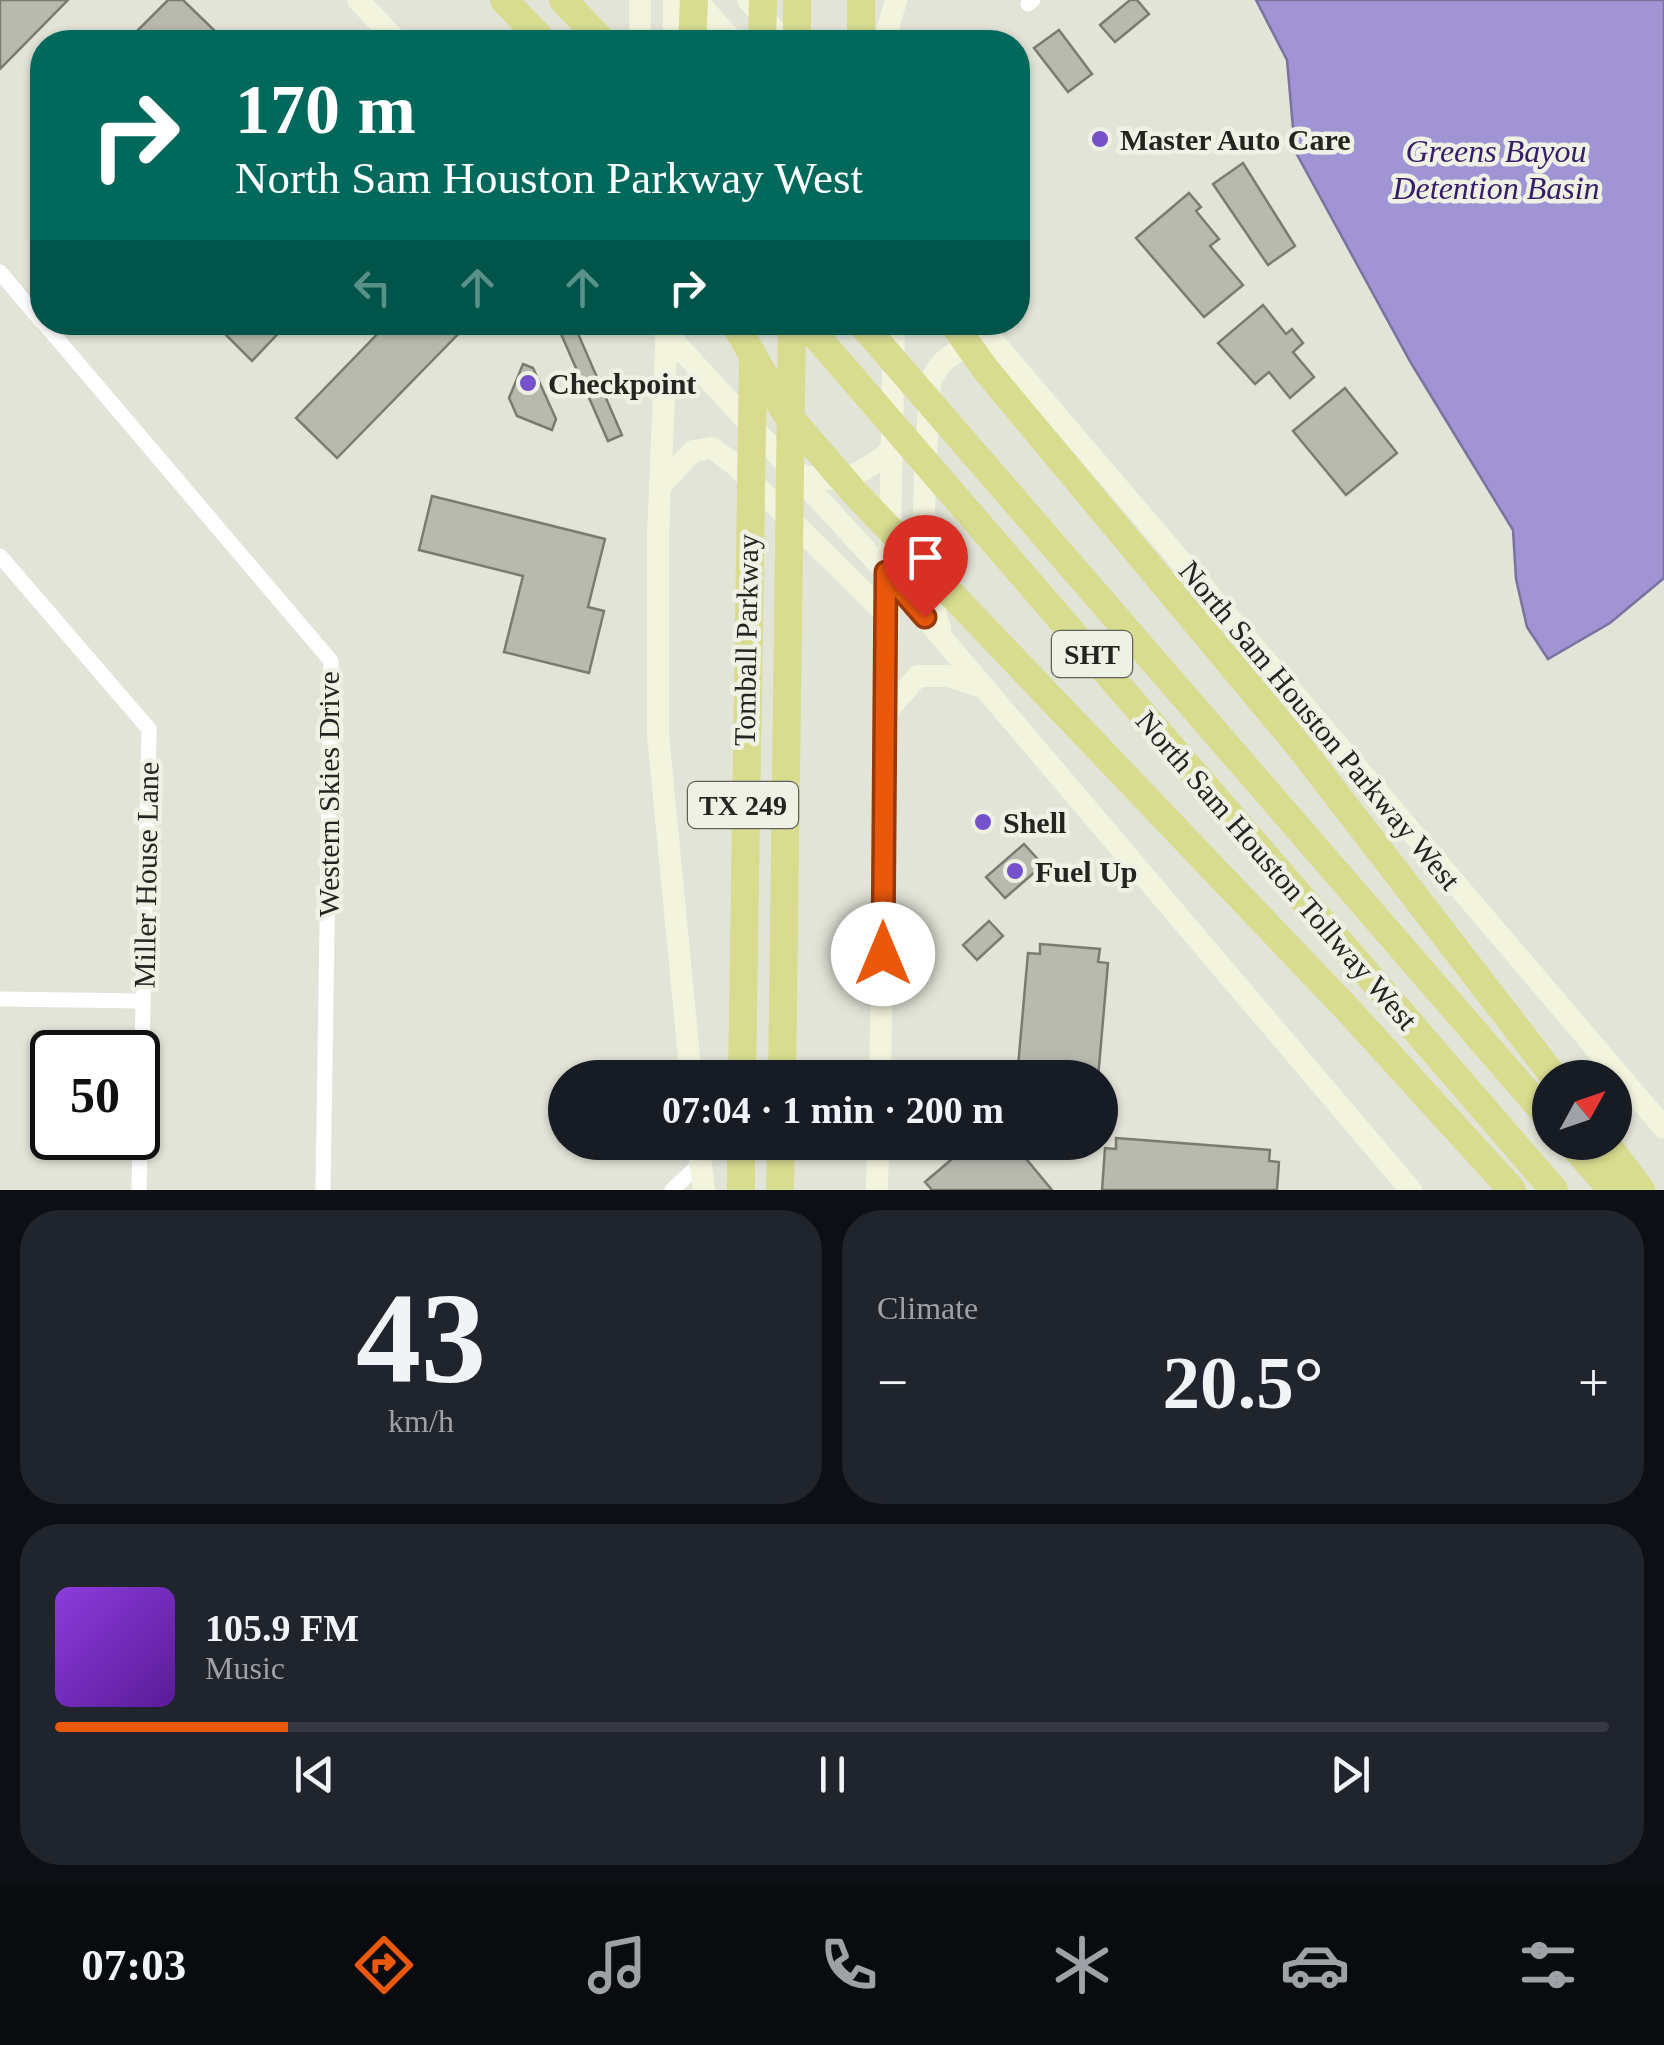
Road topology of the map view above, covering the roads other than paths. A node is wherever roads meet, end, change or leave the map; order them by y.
1 (358, 0) edge
2 (504, 0) edge
3 (563, 0) edge
4 (640, 0) edge
5 (674, 0) edge
6 (695, 0) edge
7 (748, 0) edge
8 (763, 0) edge
9 (797, 0) edge
10 (861, 0) edge
11 (898, 0) edge
12 (387, 30) edge
13 (533, 30) edge
14 (592, 30) edge
15 (640, 30) edge
16 (674, 30) edge
17 (693, 30) edge
18 (723, 30) edge
19 (762, 30) edge
20 (774, 30) edge
21 (796, 30) edge
22 (860, 30) edge
23 (888, 30) edge
24 (898, 30) edge
25 (0, 272) edge
26 (30, 307) edge
27 (54, 335) edge
28 (663, 335) edge
29 (671, 335) edge
30 (741, 335) edge
31 (754, 335) edge
32 (792, 335) edge
33 (815, 335) edge
34 (871, 335) edge
35 (894, 335) edge
36 (963, 335) edge
37 (988, 335) edge
38 (1008, 359) junction
39 (891, 451) junction
40 (796, 473) junction
41 (660, 486) junction
42 (0, 556) edge
43 (886, 572) junction
44 (887, 614) junction
45 (943, 638) junction
46 (987, 688) junction
47 (884, 714) junction
48 (0, 999) edge
49 (144, 1000) junction
50 (689, 1060) edge
51 (742, 1060) edge
52 (782, 1060) edge
53 (880, 1060) edge
54 (1542, 1060) edge
55 (1532, 1098) edge
56 (1663, 1124) edge
57 (694, 1160) edge
58 (700, 1160) edge
59 (741, 1160) edge
60 (781, 1160) edge
61 (878, 1160) edge
62 (1586, 1160) edge
63 (1618, 1160) edge
64 (140, 1190) edge
65 (324, 1190) edge
66 (672, 1190) edge
67 (704, 1190) edge
68 (741, 1190) edge
69 (780, 1190) edge
70 (878, 1190) edge
71 (1411, 1190) edge
72 (1512, 1190) edge
73 (1554, 1190) edge
74 (1612, 1190) edge
75 (1641, 1190) edge

1 - 12 main road
2 - 13 highway
3 - 14 highway
4 - 15 main road
5 - 16 main road
6 - 17 highway
6 - 18 main road
7 - 20 main road
8 - 19 highway
9 - 21 highway
10 - 22 highway
11 - 23 main road
11 - 24 main road
25 - 26 street, Western Skies Drive
27 - 65 street, Western Skies Drive
28 - 41 main road
29 - 40 main road
30 - 72 highway
31 - 51 highway, Tomball Parkway / TX 249
32 - 52 highway, Tomball Parkway / TX 249
33 - 73 highway, North Sam Houston Tollway West / SHT
34 - 55 highway, North Sam Houston Tollway West / SHT
35 - 39 main road
36 - 54 highway
37 - 38 main road, North Sam Houston Parkway West
38 - 45 main road
38 - 56 main road, North Sam Houston Parkway West
39 - 40 main road
39 - 43 main road
40 - 43 main road
41 - 44 main road
41 - 50 main road
42 - 49 street, Miller House Lane
43 - 44 main road
43 - 45 main road
44 - 47 main road
45 - 46 main road
46 - 47 main road
46 - 71 main road
47 - 53 main road
48 - 49 street
49 - 64 street, Miller House Lane
57 - 66 street
58 - 67 main road
59 - 68 highway
60 - 69 highway
61 - 70 main road
62 - 74 highway
63 - 75 highway

